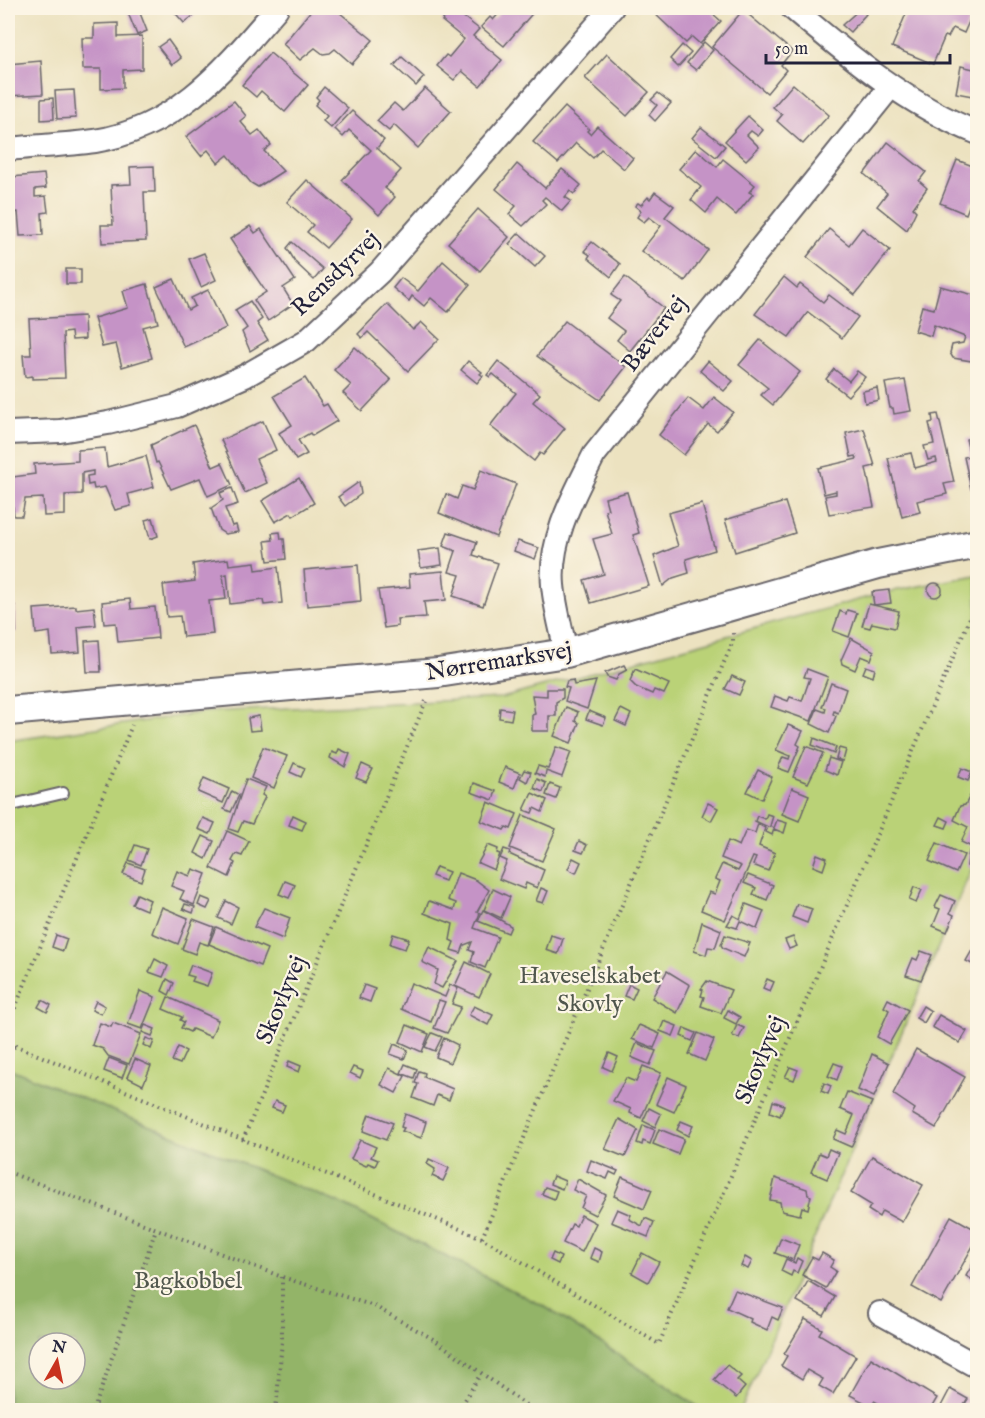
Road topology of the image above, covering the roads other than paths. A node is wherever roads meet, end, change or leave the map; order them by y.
1 (277, 8) edge
2 (612, 8) edge
3 (792, 8) edge
4 (891, 86) junction
5 (978, 133) edge
6 (8, 149) edge
7 (8, 434) edge
8 (978, 544) edge
9 (566, 653) junction
10 (8, 711) edge
11 (63, 794) dead end
12 (8, 806) edge
13 (880, 1313) dead end
14 (978, 1367) edge

1 - 6 street
2 - 7 street, Rensdyrvej
3 - 4 street
4 - 5 street
4 - 9 street, Bævervej
8 - 9 street, Nørremarksvej
9 - 10 street, Nørremarksvej
11 - 12 lane
13 - 14 street

